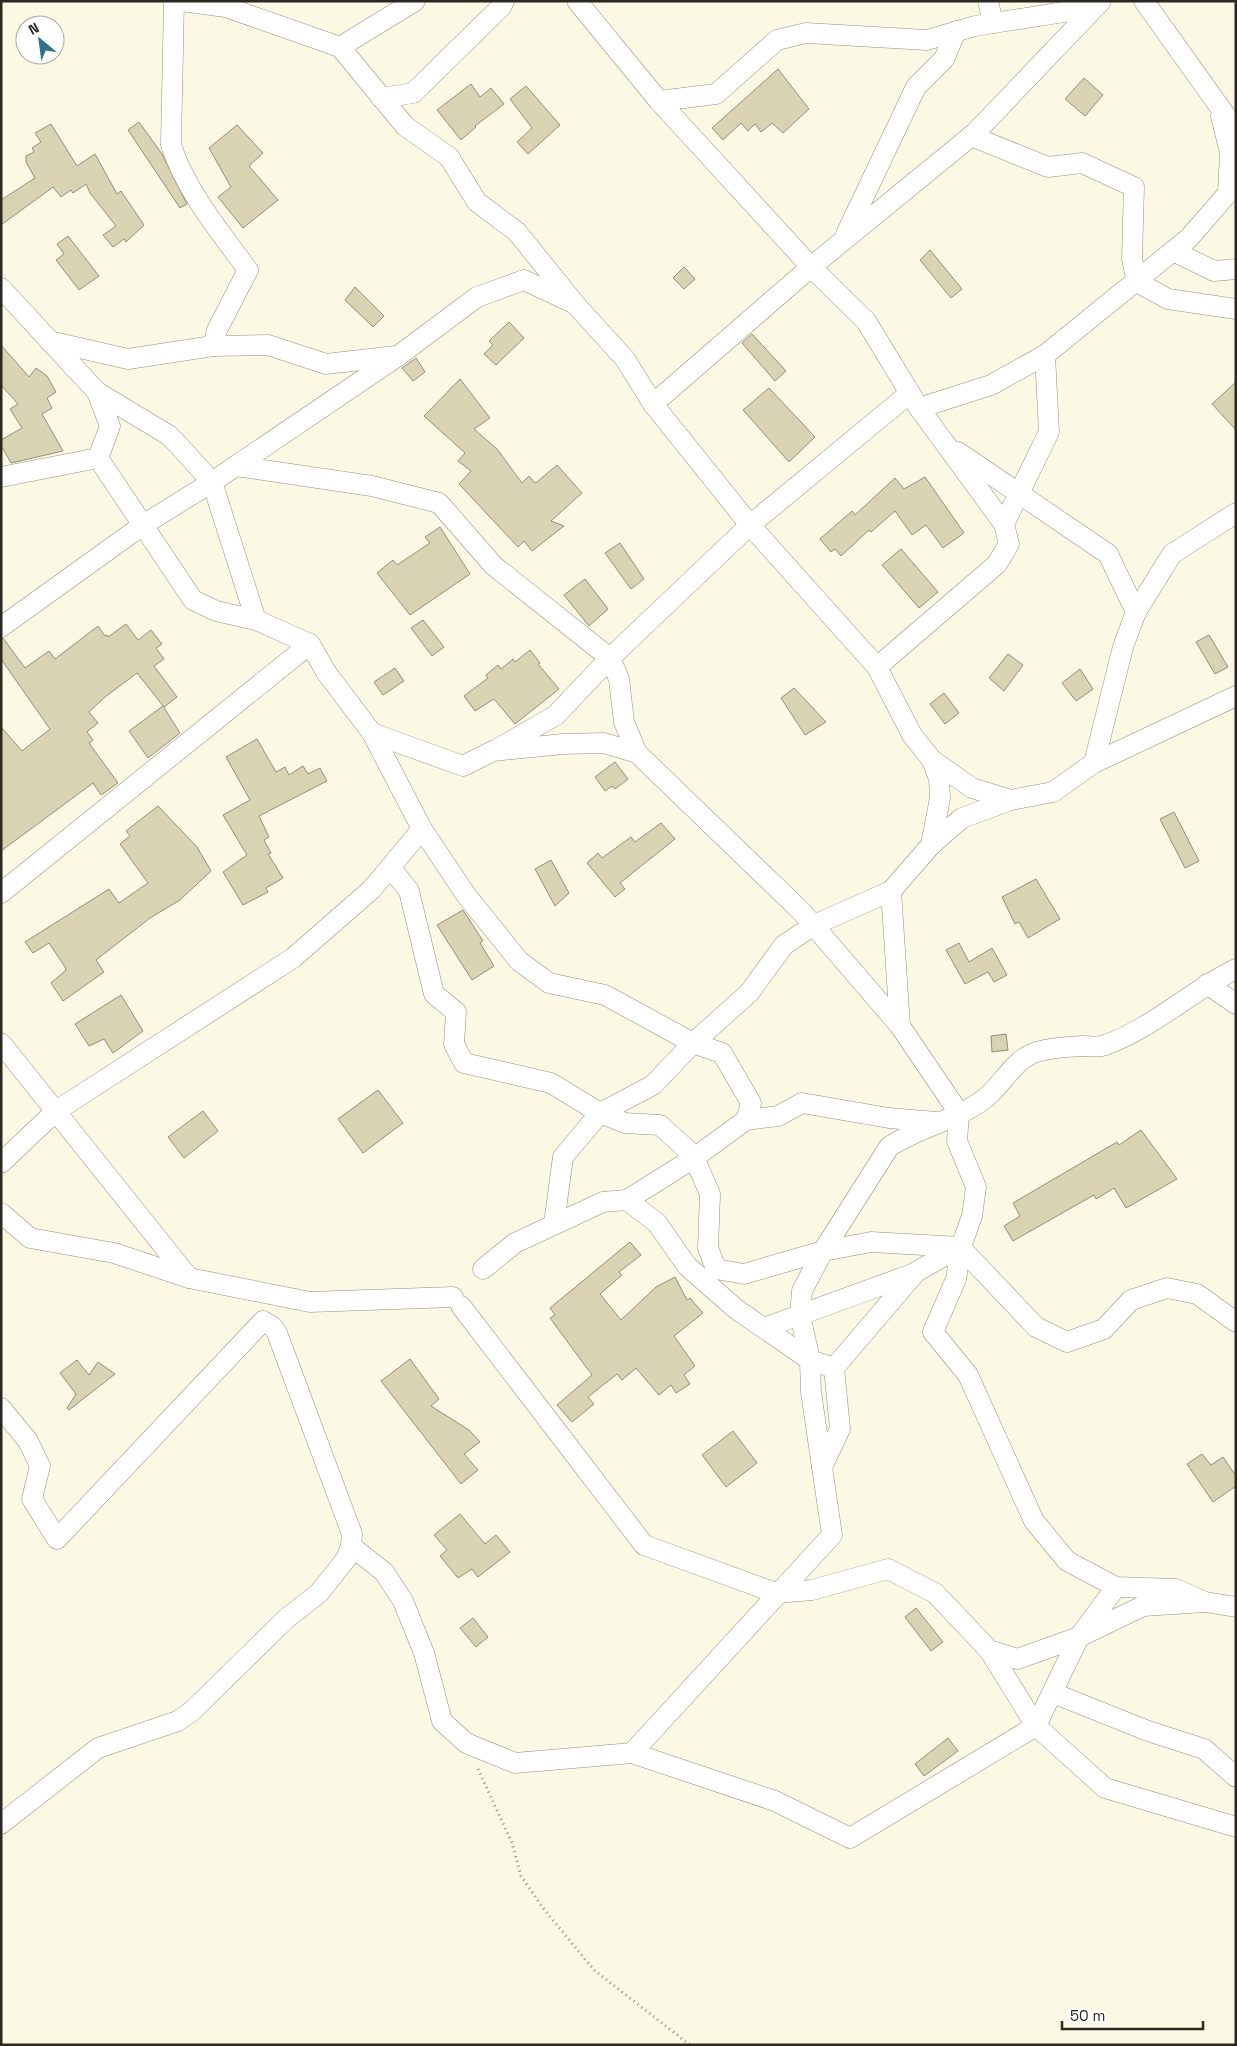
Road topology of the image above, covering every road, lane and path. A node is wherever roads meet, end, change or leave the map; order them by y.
1 (174, 1) edge
2 (181, 1) edge
3 (415, 1) edge
4 (504, 1) edge
5 (576, 1) edge
6 (988, 1) edge
7 (1144, 1) edge
8 (1098, 4) edge
9 (992, 23) junction
10 (956, 31) junction
11 (340, 47) junction
12 (381, 98) junction
13 (659, 100) junction
14 (1219, 107) junction
15 (1236, 130) edge
16 (971, 136) junction
17 (1232, 189) edge
18 (843, 241) junction
19 (1173, 251) junction
20 (812, 267) junction
21 (1236, 269) edge
22 (1137, 282) junction
23 (1, 288) edge
24 (575, 304) junction
25 (1236, 310) edge
26 (49, 341) junction
27 (213, 346) junction
28 (1045, 355) junction
29 (398, 356) junction
30 (97, 392) junction
31 (915, 401) junction
32 (653, 404) junction
33 (945, 443) junction
34 (98, 458) junction
35 (236, 466) junction
36 (1, 477) edge
37 (212, 482) junction
38 (1019, 493) junction
39 (1236, 513) edge
40 (1004, 524) junction
41 (143, 525) junction
42 (750, 525) junction
43 (1136, 612) junction
44 (256, 620) junction
45 (1, 627) edge
46 (310, 644) junction
47 (610, 658) junction
48 (877, 667) junction
49 (1236, 696) edge
50 (372, 733) junction
51 (493, 751) junction
52 (637, 752) junction
53 (932, 760) junction
54 (1094, 763) junction
55 (1010, 800) junction
56 (422, 829) junction
57 (931, 845) junction
58 (391, 868) junction
59 (891, 891) junction
60 (1, 893) edge
61 (814, 925) junction
62 (1236, 969) edge
63 (1207, 984) junction
64 (1236, 1004) edge
65 (900, 1026) junction
66 (1, 1042) edge
67 (693, 1043) junction
68 (56, 1110) junction
69 (600, 1113) junction
70 (958, 1113) junction
71 (746, 1120) junction
72 (938, 1122) junction
73 (694, 1158) junction
74 (1, 1163) edge
75 (627, 1200) junction
76 (1, 1213) edge
77 (554, 1224) junction
78 (960, 1247) junction
79 (823, 1251) junction
80 (483, 1269) dead end
81 (916, 1272) junction
82 (189, 1278) junction
83 (800, 1315) junction
84 (1236, 1322) edge
85 (764, 1328) junction
86 (810, 1360) junction
87 (834, 1368) junction
88 (1, 1408) edge
89 (822, 1467) junction
90 (351, 1546) junction
91 (1116, 1587) junction
92 (776, 1593) junction
93 (1205, 1602) junction
94 (1236, 1607) edge
95 (1079, 1636) junction
96 (989, 1650) junction
97 (1052, 1693) junction
98 (1036, 1726) junction
99 (466, 1743) junction
100 (632, 1754) junction
101 (1236, 1777) edge
102 (1, 1824) edge
103 (1236, 1827) edge
104 (690, 2045) edge

1 - 27 street
2 - 11 street
3 - 11 street
4 - 12 street
5 - 13 street
6 - 9 street
7 - 14 street
8 - 9 street
8 - 16 street
9 - 10 street
10 - 13 street
10 - 18 street
11 - 12 street
12 - 24 street
13 - 20 street
14 - 15 street
14 - 17 street
16 - 18 street
16 - 22 street
17 - 19 street
18 - 20 street
19 - 21 street
19 - 22 street
20 - 31 street
20 - 32 street
22 - 25 street
22 - 28 street
23 - 26 street
24 - 29 street
24 - 32 street
26 - 27 street
26 - 30 street
27 - 29 street
28 - 31 street
28 - 38 street
29 - 35 street
30 - 34 street
30 - 37 street
31 - 33 street
31 - 42 street
32 - 42 street
33 - 38 street
33 - 40 street
34 - 36 street
34 - 41 street
35 - 37 street
35 - 47 street
37 - 41 street
37 - 44 street
38 - 40 street
38 - 43 street
39 - 43 street
40 - 48 street
41 - 44 street
41 - 45 street
42 - 47 street
42 - 48 street
43 - 54 street
44 - 46 street
46 - 50 street
46 - 60 street
47 - 51 street
47 - 52 street
48 - 53 street
49 - 54 street
50 - 51 street
50 - 56 street
51 - 52 street
52 - 61 street
53 - 55 street
53 - 57 street
54 - 55 street
55 - 57 street
56 - 58 street
56 - 67 street
57 - 59 street
58 - 68 street
58 - 69 street
59 - 61 street
59 - 65 street
61 - 65 street
61 - 67 street
62 - 63 street
63 - 64 street
63 - 70 street
65 - 70 street
66 - 68 street
67 - 69 street
67 - 71 street
68 - 74 street
68 - 82 street
69 - 73 street
69 - 77 street
70 - 72 street
70 - 78 street
71 - 72 street
71 - 73 street
72 - 79 street
73 - 75 street
73 - 79 street
75 - 77 street
75 - 85 street
76 - 82 street
77 - 80 street
78 - 79 street
78 - 81 street
78 - 84 street
78 - 91 street
79 - 83 street
81 - 83 street
81 - 87 street
82 - 92 street
83 - 85 street
83 - 86 street
85 - 86 street
86 - 87 street
86 - 89 street
87 - 89 street
88 - 90 street
89 - 92 street
90 - 99 street
90 - 102 street
91 - 93 street
91 - 95 street
92 - 96 street
92 - 100 street
93 - 94 street
93 - 95 street
95 - 96 street
95 - 97 street
96 - 98 street
97 - 98 street
97 - 101 street
98 - 100 street
98 - 103 street
99 - 100 street
99 - 104 path

